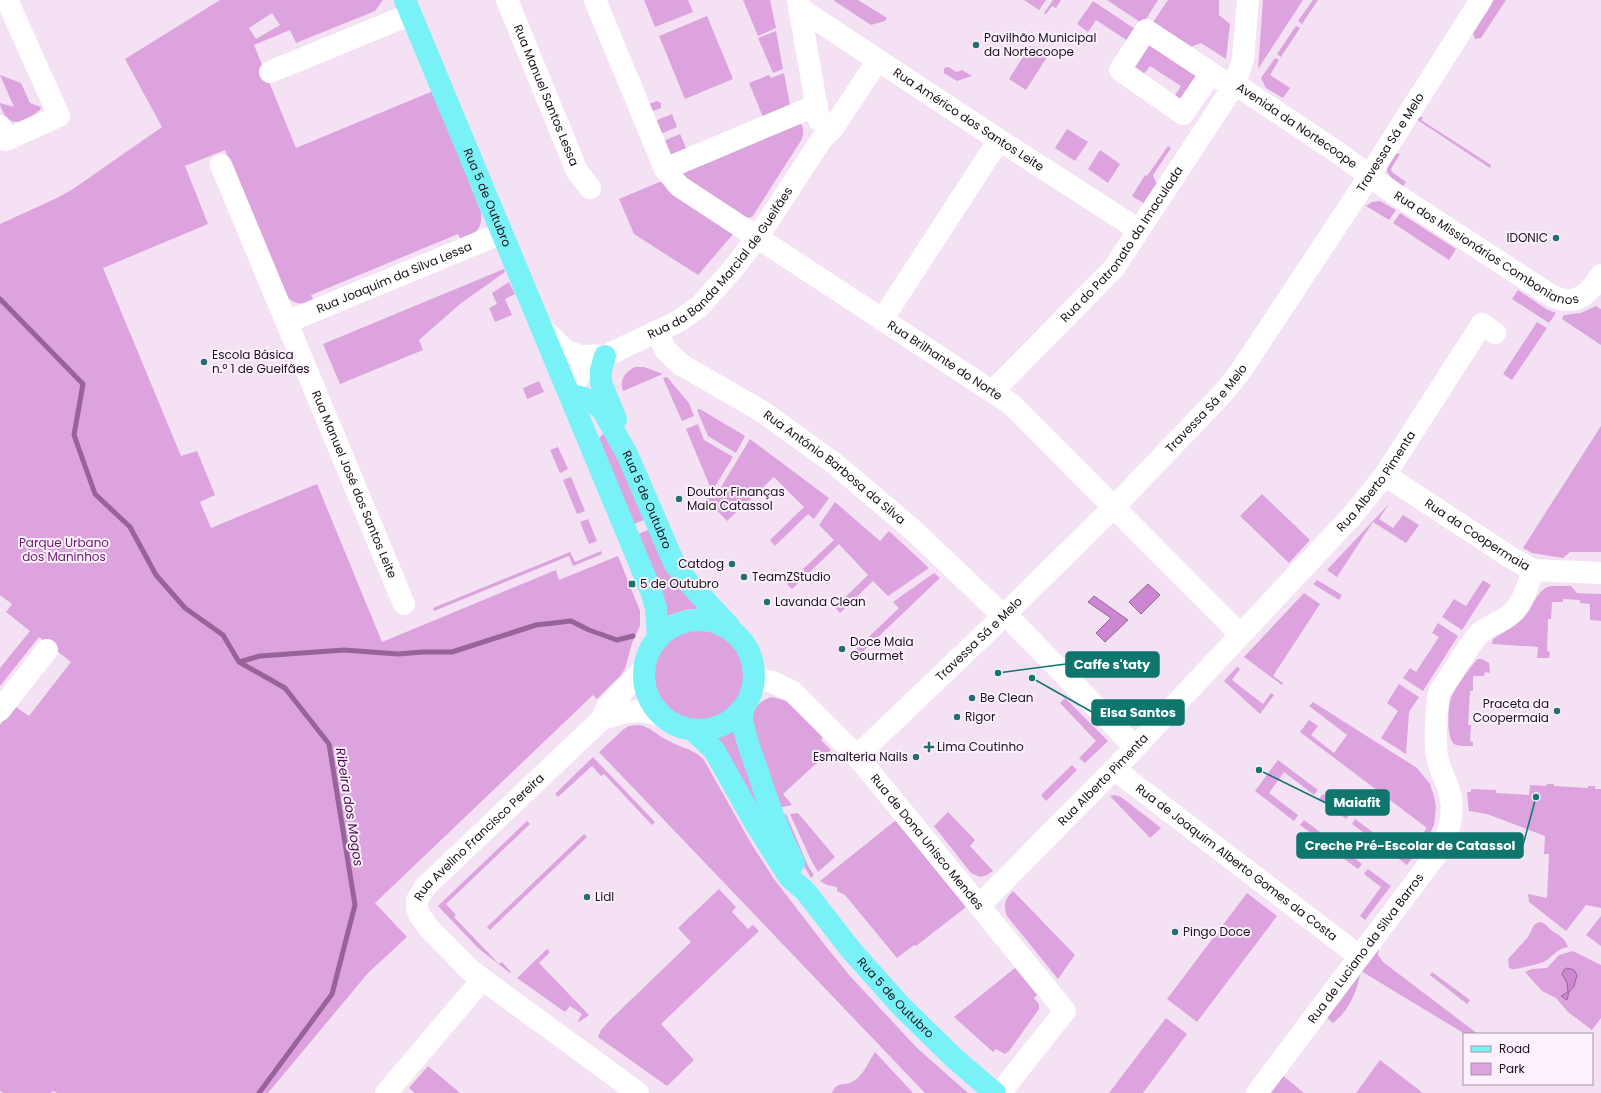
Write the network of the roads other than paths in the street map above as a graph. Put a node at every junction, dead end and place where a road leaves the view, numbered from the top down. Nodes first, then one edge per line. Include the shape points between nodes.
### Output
1 (7, 0) edge
2 (507, 0) edge
3 (595, 0) edge
4 (1248, 0) edge
5 (1481, 0) edge
6 (798, 4) edge
7 (408, 7) edge
8 (878, 60) junction
9 (270, 72) dead end
10 (1211, 73) junction
11 (1235, 84) junction
12 (817, 105) junction
13 (0, 126) edge
14 (822, 139) junction
15 (999, 140) junction
16 (221, 165) dead end
17 (665, 169) junction
18 (1369, 175) junction
19 (590, 188) dead end
20 (1139, 230) junction
21 (502, 233) junction
22 (757, 238) junction
23 (1601, 275) edge
24 (882, 320) junction
25 (287, 322) junction
26 (542, 328) junction
27 (658, 332) junction
28 (1495, 333) dead end
29 (600, 356) junction
30 (993, 392) junction
31 (570, 395) junction
32 (628, 456) junction
33 (1385, 475) junction
34 (1114, 507) junction
35 (1533, 570) junction
36 (1601, 573) edge
37 (404, 604) dead end
38 (1004, 615) junction
39 (735, 633) junction
40 (1240, 634) junction
41 (658, 638) junction
42 (47, 650) dead end
43 (643, 670) junction
44 (754, 678) junction
45 (0, 710) edge
46 (741, 710) junction
47 (660, 714) junction
48 (602, 719) junction
49 (693, 730) junction
50 (1135, 747) junction
51 (856, 756) junction
52 (1114, 769) junction
53 (806, 892) junction
54 (979, 906) junction
55 (1359, 956) junction
56 (482, 980) junction
57 (386, 1093) edge
58 (638, 1093) edge
59 (995, 1093) edge
60 (1000, 1093) edge
61 (1257, 1093) edge

1 - 13 street via 59,116 6,140
2 - 19 street, Rua Manuel Santos Lessa via 578,171
3 - 17 street, Rua Brilhante do Norte
4 - 11 street, Avenida da Nortecoope via 1243,59
5 - 18 street, Travessa Sá e Melo
6 - 8 street, Rua Américo dos Santos Leite
6 - 12 street
7 - 9 street
7 - 21 main road, Rua 5 de Outubro
8 - 14 street, Rua da Banda Marcial de Gueifães via 833,128
8 - 15 street, Rua Américo dos Santos Leite
10 - 10 street via 1146,30 1120,70 1184,114
10 - 11 street
11 - 18 street, Avenida da Nortecoope
11 - 20 street, Rua do Patronato da Imaculada
12 - 14 street
12 - 17 street
14 - 22 street, Rua da Banda Marcial de Gueifães
15 - 20 street, Rua Américo dos Santos Leite
15 - 24 street
16 - 25 street, Rua Manuel José dos Santos Leite
17 - 22 street, Rua Brilhante do Norte via 682,189
18 - 23 street, Rua dos Missionários Combonianos via 1555,297 1570,300 1580,298 1590,291
18 - 34 street, Travessa Sá e Melo via 1240,372
20 - 30 street, Rua do Patronato da Imaculada via 1114,268
21 - 25 street, Rua Joaquim da Silva Lessa
21 - 26 main road, Rua 5 de Outubro
22 - 24 street, Rua Brilhante do Norte
22 - 27 street, Rua da Banda Marcial de Gueifães via 706,300 692,313
24 - 30 street, Rua Brilhante do Norte
25 - 37 street, Rua Manuel José dos Santos Leite
26 - 29 street, Rua da Banda Marcial de Gueifães via 566,351 581,356
26 - 31 main road, Rua 5 de Outubro
27 - 29 street, Rua da Banda Marcial de Gueifães
27 - 38 street, Rua António Barbosa da Silva via 666,349 680,364 763,412 835,464 907,525
28 - 33 street, Rua Alberto Pimenta via 1482,324
29 - 31 street, Rua da Banda Marcial de Gueifães via 583,367
29 - 32 main road via 601,383
30 - 34 street, Rua Brilhante do Norte via 1021,413
31 - 32 main road, Rua 5 de Outubro via 581,396 594,402 603,411
31 - 41 main road, Rua 5 de Outubro via 651,591 656,608
32 - 39 main road, Rua 5 de Outubro via 674,563
33 - 35 street, Rua da Coopermaia
33 - 40 street, Rua Alberto Pimenta via 1351,517
34 - 38 street, Travessa Sá e Melo
34 - 40 street
35 - 36 street, Rua da Coopermaia
35 - 55 street, Rua de Luciano da Silva Barros via 1518,606 1508,617 1479,634 1440,691 1437,756 1452,807 1446,840
38 - 50 street, Rua António Barbosa da Silva
38 - 51 street, Travessa Sá e Melo
39 - 41 main road, Rua 5 de Outubro via 720,623 695,619 675,625
39 - 44 main road, Rua 5 de Outubro via 743,641 752,658 755,666
40 - 50 street, Rua Alberto Pimenta
41 - 43 main road, Rua 5 de Outubro via 648,652
42 - 45 street
43 - 47 main road, Rua 5 de Outubro via 647,694
43 - 48 street, Rua Avelino Francisco Pereira via 607,707
44 - 46 main road, Rua 5 de Outubro via 750,695
44 - 51 street, Rua de Dona Unisco Mendes via 793,692
46 - 49 main road, Rua 5 de Outubro via 720,726
46 - 53 main road, Rua 5 de Outubro via 744,730 772,814
47 - 48 street, Rua Avelino Francisco Pereira via 637,711
47 - 49 main road, Rua 5 de Outubro via 676,725
48 - 56 street, Rua Avelino Francisco Pereira via 426,886 417,900 419,914 428,927
49 - 53 main road, Rua 5 de Outubro via 714,750 782,865
50 - 52 street, Rua Alberto Pimenta
51 - 54 street, Rua de Dona Unisco Mendes
52 - 54 street, Rua Alberto Pimenta
52 - 55 street, Rua de Joaquim Alberto Gomes da Costa
53 - 59 main road, Rua 5 de Outubro via 851,950 900,1005 954,1058
54 - 60 street, Rua de Dona Unisco Mendes via 1065,1010
55 - 61 street, Rua de Luciano da Silva Barros
56 - 57 street
56 - 58 street, Rua Avelino Francisco Pereira

